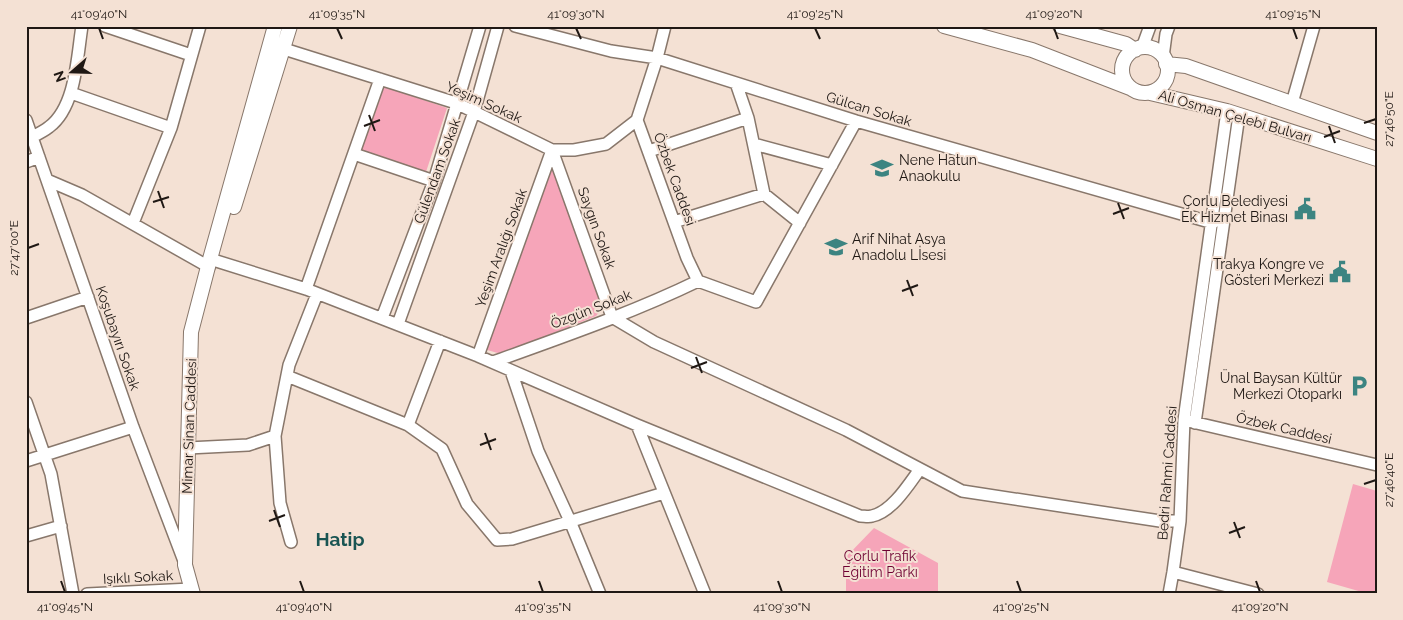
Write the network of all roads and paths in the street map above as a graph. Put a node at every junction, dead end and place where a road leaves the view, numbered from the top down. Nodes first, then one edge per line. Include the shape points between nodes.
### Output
1 (82, 26) edge
2 (104, 26) edge
3 (200, 26) edge
4 (275, 26) edge
5 (290, 26) edge
6 (480, 26) edge
7 (498, 26) edge
8 (515, 26) edge
9 (665, 26) edge
10 (944, 26) edge
11 (1060, 26) edge
12 (1150, 26) edge
13 (1169, 26) edge
14 (1314, 26) edge
15 (284, 49) junction
16 (1139, 49) junction
17 (191, 55) junction
18 (657, 58) junction
19 (1164, 60) junction
20 (380, 79) junction
21 (736, 83) junction
22 (1130, 88) junction
23 (71, 93) junction
24 (1150, 93) junction
25 (456, 103) junction
26 (1292, 103) junction
27 (474, 112) junction
28 (1233, 113) junction
29 (748, 118) junction
30 (26, 120) edge
31 (637, 120) junction
32 (856, 121) junction
33 (171, 128) junction
34 (1377, 133) edge
35 (32, 137) junction
36 (754, 144) junction
37 (552, 150) junction
38 (649, 151) junction
39 (354, 154) junction
40 (39, 157) junction
41 (1377, 159) edge
42 (26, 162) edge
43 (832, 165) junction
44 (47, 180) junction
45 (434, 182) junction
46 (764, 194) junction
47 (674, 222) junction
48 (1213, 222) junction
49 (133, 223) junction
50 (800, 223) junction
51 (209, 263) junction
52 (698, 280) junction
53 (306, 289) junction
54 (317, 294) junction
55 (88, 297) junction
56 (612, 317) junction
57 (26, 318) edge
58 (382, 318) junction
59 (398, 324) junction
60 (440, 341) junction
61 (1199, 355) junction
62 (478, 356) junction
63 (493, 362) junction
64 (511, 371) junction
65 (287, 376) junction
66 (26, 402) edge
67 (1190, 421) junction
68 (408, 425) junction
69 (637, 426) junction
70 (133, 427) junction
71 (275, 436) junction
72 (188, 448) junction
73 (44, 454) junction
74 (26, 461) edge
75 (1377, 465) edge
76 (920, 469) junction
77 (664, 493) junction
78 (570, 521) junction
79 (1180, 521) junction
80 (61, 526) junction
81 (26, 536) edge
82 (291, 542) dead end
83 (185, 565) junction
84 (1173, 572) junction
85 (192, 591) edge
86 (162, 592) edge
87 (73, 594) edge
88 (87, 594) edge
89 (600, 594) edge
90 (705, 594) edge
91 (1169, 594) edge
92 (1258, 594) edge

1 - 23 street
2 - 17 street
3 - 17 street
4 - 51 main road, Mimar Sinan Caddesi
5 - 15 main road, Mimar Sinan Caddesi
6 - 25 street, Gülendam Sokak
7 - 27 street, Gülendam Sokak
8 - 18 street, Gülcan Sokak via 611,51
9 - 18 street, Özbek Caddesi
10 - 22 main road via 1032,50
11 - 16 main road
12 - 16 street
13 - 19 street
14 - 26 street
15 - 20 street, Yeşim Sokak
15 - 51 main road, Mimar Sinan Caddesi via 226,234
16 - 19 main road via 1150,48
16 - 22 main road via 1129,54 1122,68
17 - 33 street
18 - 21 street, Gülcan Sokak
18 - 31 street, Özbek Caddesi
19 - 24 main road via 1168,71 1166,78
19 - 26 main road, Ali Osman Çelebi Bulvarı
20 - 25 street, Yeşim Sokak
20 - 39 street
21 - 29 street
21 - 32 street, Gülcan Sokak
22 - 24 main road
23 - 33 street
23 - 35 street via 61,114 50,126
24 - 28 main road, Ali Osman Çelebi Bulvarı
25 - 27 street, Yeşim Sokak
25 - 45 street, Gülendam Sokak
26 - 34 main road, Ali Osman Çelebi Bulvarı
27 - 37 street, Yeşim Sokak
27 - 59 street, Gülendam Sokak
28 - 41 main road, Ali Osman Çelebi Bulvarı
28 - 48 street, Bedri Rahmi Caddesi
28 - 61 street, Bedri Rahmi Caddesi
29 - 36 street
29 - 38 street
30 - 35 street, Koşubayırı Sokak
31 - 37 street, Yeşim Sokak via 606,144
31 - 38 street, Özbek Caddesi
32 - 43 street
32 - 48 street, Gülcan Sokak
33 - 49 street
35 - 40 street, Koşubayırı Sokak
36 - 43 street
36 - 46 street
37 - 56 street, Saygın Sokak
37 - 62 street, Yeşim Aralığı Sokak
38 - 47 street, Özbek Caddesi
39 - 45 street
39 - 53 street
40 - 42 street
40 - 44 street, Koşubayırı Sokak
43 - 50 street
44 - 49 street
44 - 55 street, Koşubayırı Sokak
45 - 58 street, Gülendam Sokak
46 - 47 street
46 - 50 street
47 - 52 street, Özbek Caddesi
48 - 61 street, Bedri Rahmi Caddesi
49 - 51 street
50 - 52 street via 756,302
51 - 53 street
51 - 72 main road, Mimar Sinan Caddesi via 191,332
52 - 56 street, Özgün Sokak
53 - 54 street
54 - 58 street
54 - 65 street
55 - 57 street
55 - 70 street, Koşubayırı Sokak
56 - 63 street, Özgün Sokak
56 - 76 street via 654,342 846,430
58 - 59 street
59 - 60 street
60 - 62 street
60 - 68 street
61 - 67 street, Bedri Rahmi Caddesi
62 - 63 street
63 - 64 street
64 - 69 street
64 - 78 street via 538,452
65 - 68 street
65 - 71 street
66 - 73 street
67 - 75 street, Özbek Caddesi
67 - 79 street, Bedri Rahmi Caddesi
68 - 78 street via 442,449 467,504 497,540 512,539
69 - 76 street via 860,516 873,516 885,510
69 - 77 street
70 - 73 street
70 - 83 street, Koşubayırı Sokak
71 - 72 street via 248,444
71 - 82 street via 280,503
72 - 83 main road, Mimar Sinan Caddesi
73 - 74 street
73 - 80 street via 52,474
76 - 79 street via 962,491 1160,521
77 - 78 street
77 - 90 street
78 - 89 street
79 - 84 street, Bedri Rahmi Caddesi
80 - 81 street
80 - 87 street
83 - 85 main road, Mimar Sinan Caddesi
84 - 91 street, Bedri Rahmi Caddesi
84 - 92 street
85 - 86 street, Işıklı Sokak
86 - 88 street, Işıklı Sokak

